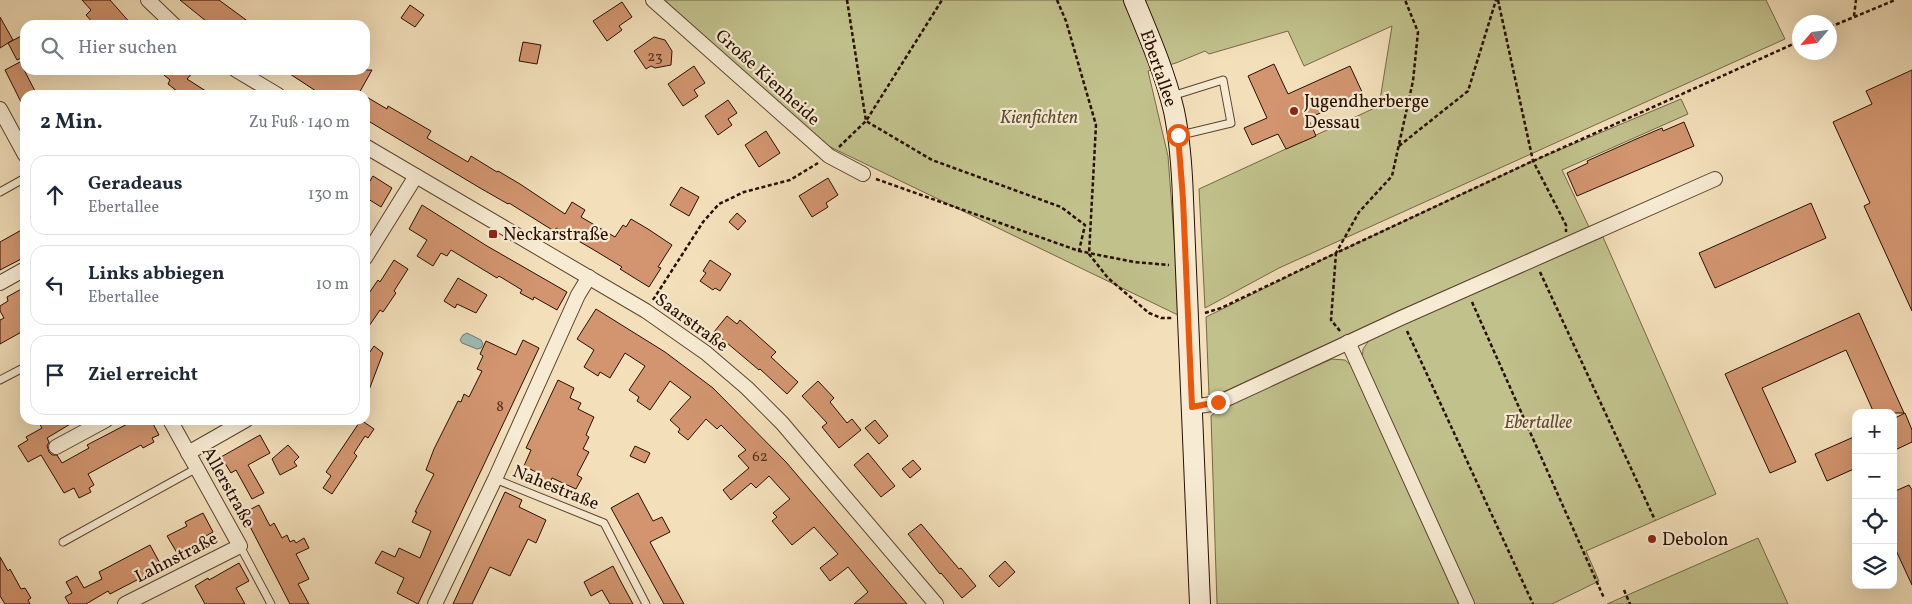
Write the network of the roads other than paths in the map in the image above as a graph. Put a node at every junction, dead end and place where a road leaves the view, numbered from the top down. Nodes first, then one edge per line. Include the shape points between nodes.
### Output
1 (148, 0) edge
2 (653, 0) edge
3 (1134, 0) edge
4 (169, 20) edge
5 (244, 75) edge
6 (270, 90) edge
7 (1170, 96) junction
8 (0, 109) edge
9 (1178, 135) junction
10 (20, 146) edge
11 (370, 149) edge
12 (863, 174) road end
13 (416, 176) junction
14 (1715, 179) dead end
15 (20, 181) edge
16 (0, 192) edge
17 (370, 250) edge
18 (20, 272) edge
19 (589, 277) junction
20 (0, 283) edge
21 (1348, 342) junction
22 (20, 370) edge
23 (0, 380) edge
24 (1192, 407) junction
25 (97, 425) edge
26 (173, 425) edge
27 (237, 425) edge
28 (56, 447) dead end
29 (188, 453) junction
30 (197, 468) junction
31 (495, 479) junction
32 (63, 542) dead end
33 (240, 546) junction
34 (125, 604) edge
35 (271, 604) edge
36 (435, 604) edge
37 (646, 604) edge
38 (936, 604) edge
39 (1200, 604) edge
40 (1467, 604) edge

1 - 4 street
2 - 12 street, Große Kienheide via 829,156
3 - 7 street, Ebertallee
5 - 6 street
7 - 9 street, Ebertallee
7 - 9 lane via 1223,80 1231,123
8 - 10 street
9 - 24 street, Ebertallee
11 - 13 street, Saarstraße
13 - 17 street
13 - 19 street, Saarstraße
14 - 21 street
15 - 16 lane
18 - 20 street
19 - 31 street
19 - 38 street, Saarstraße via 706,353 768,409 807,450
21 - 24 street via 1218,402
21 - 40 street
22 - 23 lane
24 - 39 street, Ebertallee
25 - 28 street
26 - 29 street, Allerstraße
27 - 29 street
29 - 30 street, Allerstraße
30 - 32 lane
30 - 33 street, Allerstraße
31 - 36 street
31 - 37 lane, Nahestraße via 604,523
33 - 34 street, Lahnstraße
33 - 35 lane, Lahnstraße

